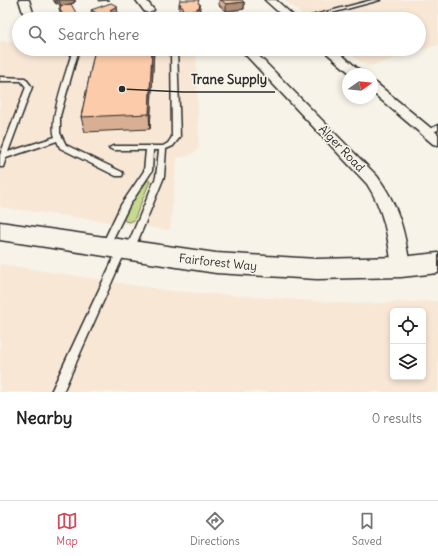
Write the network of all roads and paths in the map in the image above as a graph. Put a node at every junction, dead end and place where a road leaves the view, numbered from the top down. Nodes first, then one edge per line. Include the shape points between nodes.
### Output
1 (24, 0) edge
2 (142, 0) edge
3 (270, 0) edge
4 (378, 0) edge
5 (149, 10) dead end
6 (28, 12) edge
7 (284, 12) edge
8 (331, 12) edge
9 (74, 56) edge
10 (174, 56) edge
11 (253, 56) edge
12 (336, 56) edge
13 (351, 68) edge
14 (0, 79) edge
15 (378, 90) edge
16 (432, 130) edge
17 (59, 138) junction
18 (438, 141) edge
19 (113, 148) dead end
20 (150, 148) junction
21 (163, 148) junction
22 (4, 156) junction
23 (0, 165) edge
24 (118, 174) dead end
25 (0, 232) edge
26 (119, 249) junction
27 (438, 263) edge
28 (401, 267) junction
29 (57, 392) edge

1 - 6 street
2 - 5 street
3 - 7 street
4 - 8 lane
9 - 17 lane via 58,116
10 - 21 lane via 176,137 169,146
11 - 28 street, Alger Road via 383,194 395,226
12 - 13 street
14 - 22 lane via 23,79 29,87
15 - 16 street
16 - 18 street
17 - 22 lane
17 - 24 lane via 63,146
19 - 20 lane
20 - 21 lane
20 - 26 lane via 148,170 125,205
21 - 26 lane via 160,176
22 - 23 lane
25 - 26 main road, Fairforest Way
26 - 28 main road, Fairforest Way via 216,263 279,268
26 - 29 lane
27 - 28 main road, Fairforest Way

